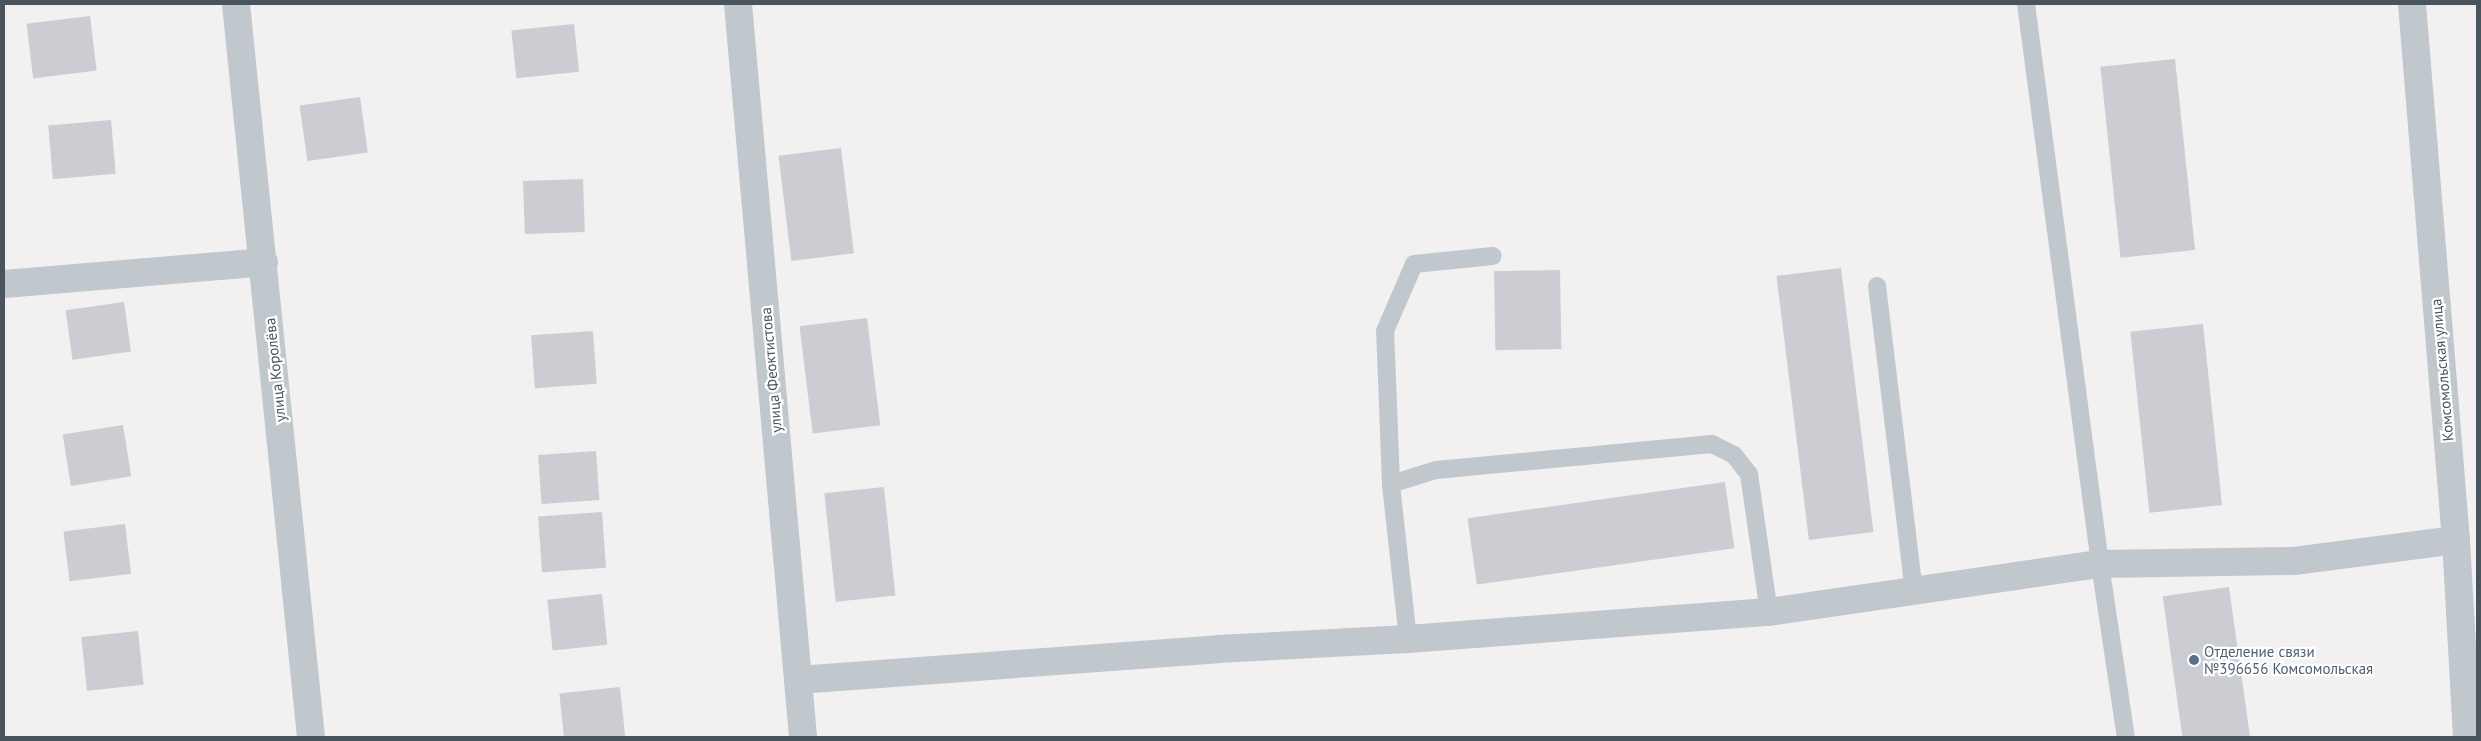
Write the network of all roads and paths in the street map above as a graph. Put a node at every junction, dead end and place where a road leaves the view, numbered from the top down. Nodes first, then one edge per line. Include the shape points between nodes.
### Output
1 (236, 4) edge
2 (738, 4) edge
3 (2026, 4) edge
4 (2412, 4) edge
5 (1493, 256) dead end
6 (264, 262) junction
7 (4, 284) edge
8 (1877, 286) dead end
9 (1391, 484) junction
10 (2456, 540) junction
11 (2100, 564) junction
12 (1914, 590) junction
13 (1769, 612) junction
14 (1408, 639) junction
15 (798, 680) junction
16 (311, 737) edge
17 (802, 737) edge
18 (2126, 737) edge
19 (2467, 737) edge

1 - 6 street, улица Королёва
2 - 15 street, улица Феоктистова
3 - 11 lane
4 - 10 street, Комсомольская улица
5 - 9 lane via 1414,264 1384,331
6 - 7 street
6 - 16 street, улица Королёва
8 - 12 lane
9 - 13 lane via 1436,470 1712,444 1734,454 1748,474
9 - 14 lane
10 - 11 street via 2294,561
10 - 19 street, Комсомольская улица
11 - 12 street
11 - 18 lane
12 - 13 street
13 - 14 street
14 - 15 street
15 - 17 street, улица Феоктистова

